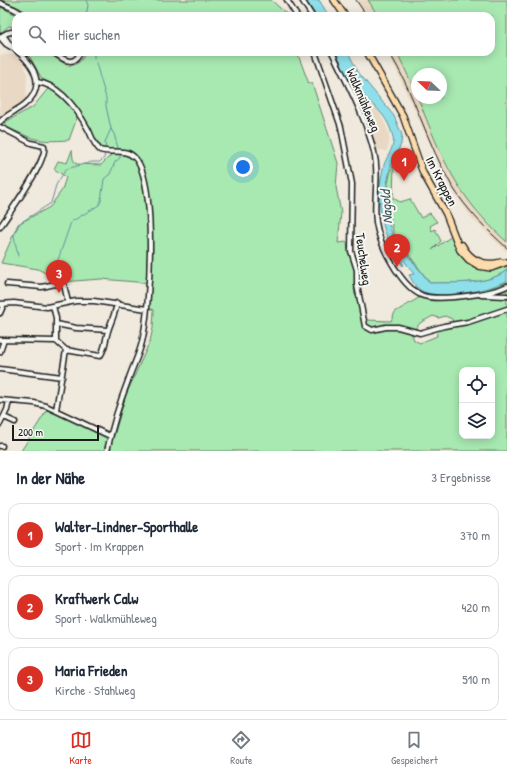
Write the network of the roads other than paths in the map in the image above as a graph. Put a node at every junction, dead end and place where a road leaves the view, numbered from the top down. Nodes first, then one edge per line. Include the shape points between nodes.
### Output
1 (287, 0) edge
2 (302, 0) edge
3 (334, 0) edge
4 (0, 4) edge
5 (19, 12) edge
6 (294, 12) edge
7 (310, 12) edge
8 (342, 12) edge
9 (12, 33) edge
10 (1, 37) edge
11 (0, 44) edge
12 (6, 44) junction
13 (12, 47) edge
14 (12, 48) edge
15 (22, 56) edge
16 (58, 56) edge
17 (78, 56) edge
18 (316, 56) edge
19 (334, 56) edge
20 (369, 56) edge
21 (37, 82) junction
22 (0, 122) edge
23 (0, 127) edge
24 (0, 227) edge
25 (454, 234) junction
26 (507, 259) edge
27 (507, 262) edge
28 (7, 284) dead end
29 (507, 286) edge
30 (479, 294) junction
31 (507, 296) edge
32 (68, 302) junction
33 (117, 303) junction
34 (2, 304) edge
35 (53, 306) junction
36 (147, 309) junction
37 (507, 309) edge
38 (0, 313) edge
39 (56, 324) junction
40 (108, 330) junction
41 (2, 340) edge
42 (56, 341) junction
43 (66, 350) junction
44 (0, 352) edge
45 (0, 370) edge
46 (62, 377) junction
47 (0, 400) edge
48 (9, 400) junction
49 (56, 410) junction
50 (4, 417) junction
51 (15, 422) dead end
52 (0, 424) edge
53 (110, 436) junction
54 (107, 451) edge

1 - 6 street
2 - 7 street
3 - 8 main road
4 - 5 street
9 - 10 street
10 - 12 street
10 - 13 street
11 - 12 street
12 - 14 street
15 - 21 street via 34,68
16 - 17 street via 70,62
18 - 37 street, Teuchelweg via 341,127 352,184 351,251 357,270 365,326 372,330 386,326 398,327 416,333 468,322
19 - 30 street, Walkmühleweg via 361,110 374,152 377,172 376,223 387,254 410,287 422,295
20 - 25 main road, Im Krappen via 402,116 423,173
21 - 22 street via 34,94 27,103
21 - 36 street via 56,90 71,104 96,147 100,150 125,152 134,157 140,166 147,195 150,248
23 - 24 street via 31,143 44,146 45,149 24,192
25 - 26 main road, Im Krappen via 468,254 479,262 496,263
25 - 27 main road, Im Krappen via 460,250 473,263 491,268
28 - 32 street via 42,287 64,285
29 - 30 street, Walkmühleweg
30 - 31 street
32 - 33 street
32 - 35 street
33 - 36 street
33 - 40 street via 112,325
34 - 35 street
34 - 38 street
35 - 39 street
36 - 53 street via 140,348
39 - 40 street
39 - 42 street
40 - 43 street via 100,356
41 - 42 street
41 - 44 street
42 - 43 street
43 - 46 street
45 - 46 street
46 - 49 street
47 - 48 street
48 - 49 street via 34,403
48 - 50 street
49 - 53 street
50 - 51 street
50 - 52 street
53 - 54 street

